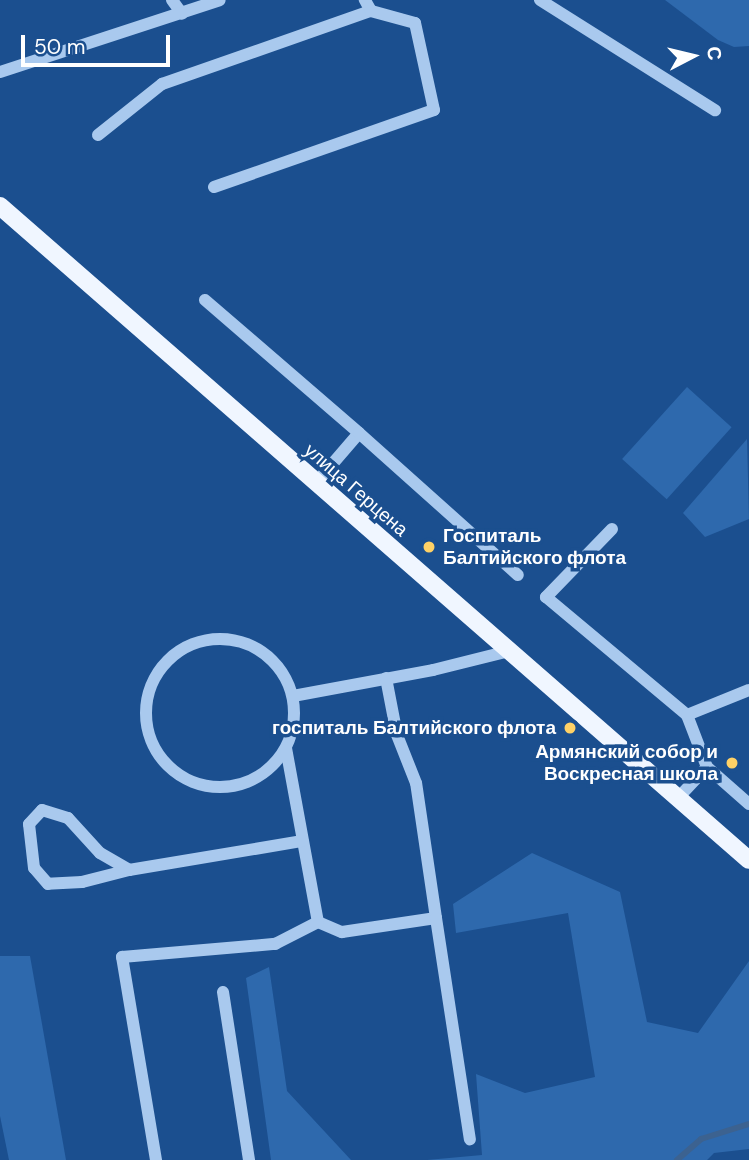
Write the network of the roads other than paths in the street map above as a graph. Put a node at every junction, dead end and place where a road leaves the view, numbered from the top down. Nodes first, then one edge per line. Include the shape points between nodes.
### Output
1 (172, 0) edge
2 (220, 0) edge
3 (540, 0) edge
4 (368, 6) edge
5 (182, 14) junction
6 (0, 72) edge
7 (715, 110) dead end
8 (98, 135) dead end
9 (214, 187) dead end
10 (0, 206) edge
11 (205, 300) dead end
12 (359, 433) junction
13 (316, 483) junction
14 (612, 529) dead end
15 (518, 575) dead end
16 (509, 652) junction
17 (386, 678) junction
18 (749, 690) edge
19 (293, 696) junction
20 (687, 715) junction
21 (286, 748) junction
22 (707, 767) junction
23 (678, 798) junction
24 (749, 804) edge
25 (303, 841) junction
26 (749, 860) edge
27 (129, 870) junction
28 (436, 918) junction
29 (318, 922) junction
30 (223, 992) dead end
31 (470, 1139) dead end
32 (156, 1160) edge
33 (249, 1160) edge

1 - 5 street
2 - 5 street
3 - 7 street
4 - 8 street via 162,83
4 - 9 street via 415,23 434,110
5 - 6 street
10 - 13 main road, улица Герцена
11 - 12 street
12 - 13 street
12 - 15 street
13 - 16 main road, улица Герцена
14 - 20 street via 546,597
16 - 17 street
16 - 23 main road, улица Герцена
17 - 19 street
17 - 28 street via 397,735 416,783
18 - 20 street
19 - 21 street via 292,732
19 - 21 street via 282,672 265,653 242,641 216,638 191,643 169,657 153,678 145,703 146,729 156,753 174,772 197,784 222,788 247,783 270,769
20 - 22 street
21 - 25 street
22 - 23 street
22 - 24 street
23 - 26 main road, улица Герцена
25 - 27 street
25 - 29 street
27 - 27 street via 100,853 68,818 42,810 29,824 34,868 48,884 82,882
28 - 29 street via 342,932
28 - 31 street
29 - 32 street via 275,944 122,957
30 - 33 street

